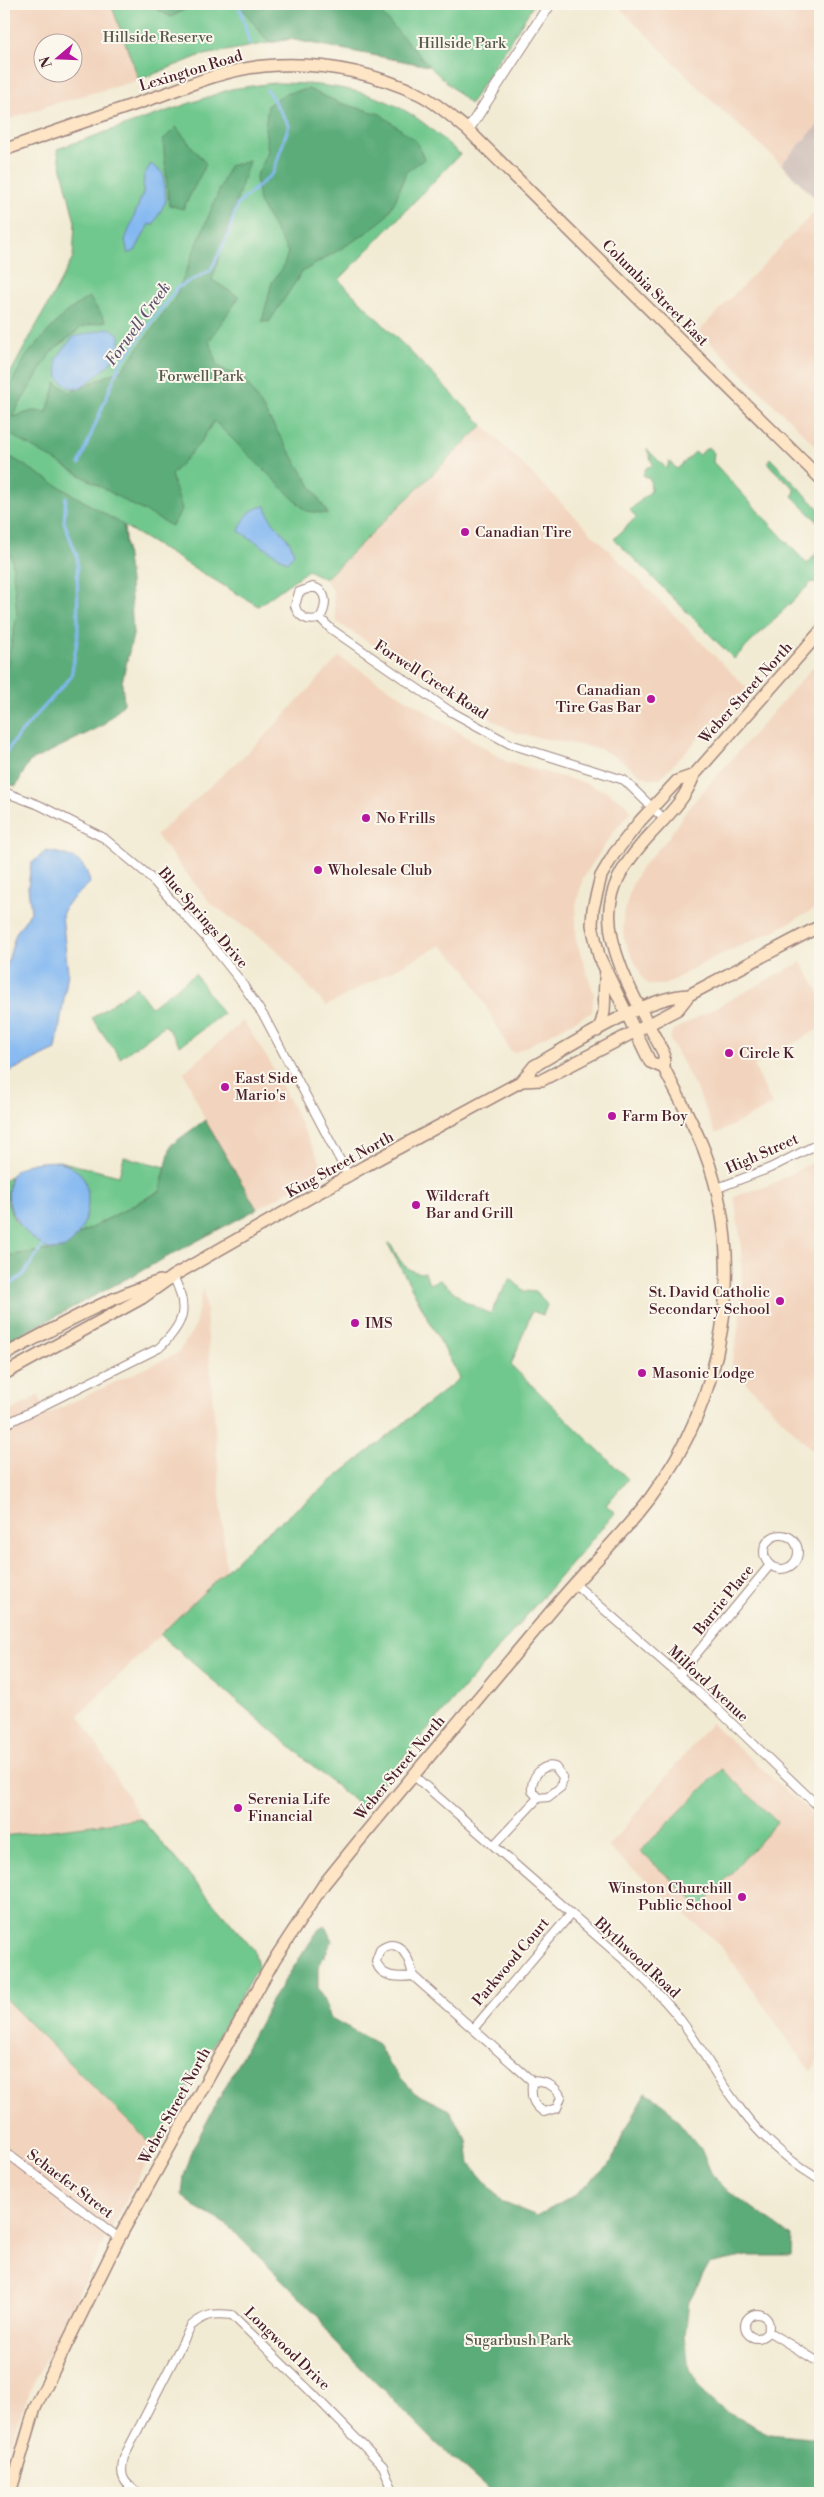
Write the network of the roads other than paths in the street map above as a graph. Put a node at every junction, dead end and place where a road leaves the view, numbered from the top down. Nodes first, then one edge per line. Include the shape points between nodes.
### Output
1 (550, 4) edge
2 (468, 130) junction
3 (4, 150) edge
4 (820, 478) edge
5 (320, 618) junction
6 (820, 632) edge
7 (694, 775) junction
8 (4, 792) edge
9 (653, 807) junction
10 (664, 819) junction
11 (820, 926) edge
12 (606, 972) junction
13 (689, 995) junction
14 (641, 1008) junction
15 (626, 1016) junction
16 (649, 1024) junction
17 (597, 1031) junction
18 (634, 1031) junction
19 (664, 1068) junction
20 (522, 1081) junction
21 (820, 1143) edge
22 (349, 1176) junction
23 (715, 1189) junction
24 (174, 1276) junction
25 (4, 1355) edge
26 (4, 1374) edge
27 (4, 1426) edge
28 (770, 1565) junction
29 (574, 1584) junction
30 (679, 1675) junction
31 (413, 1775) junction
32 (538, 1798) junction
33 (820, 1808) edge
34 (494, 1846) junction
35 (570, 1915) junction
36 (413, 1976) junction
37 (474, 2028) junction
38 (532, 2081) junction
39 (4, 2152) edge
40 (820, 2180) edge
41 (119, 2238) junction
42 (768, 2331) dead end
43 (820, 2363) edge
44 (9, 2486) edge
45 (139, 2493) edge
46 (394, 2493) edge

1 - 2 street
2 - 3 main road, Lexington Road via 421,95 383,80 337,68 263,66 196,83
2 - 4 main road, Columbia Street East
5 - 5 street, Forwell Creek Road via 309,620 296,612 296,598 300,592 313,587 321,591 326,600
5 - 9 street, Forwell Creek Road via 331,629 450,711 510,744 624,780
6 - 7 main road, Weber Street North
7 - 9 main road, Weber Street North via 677,781
7 - 10 main road, Weber Street North via 688,791
8 - 22 street, Blue Springs Drive via 39,805 104,838 147,874 221,954 265,1018
9 - 10 street, Forwell Creek Road
9 - 12 main road, Weber Street North via 608,863 596,893 592,926
10 - 14 main road, Weber Street North via 625,864 610,903 610,928 616,950
11 - 13 main road, King Street North
12 - 15 main road, Weber Street North
12 - 17 main road via 602,990 604,1016
13 - 14 main road, King Street North via 672,996
13 - 16 main road, King Street North via 678,1009
14 - 15 main road, King Street North
14 - 16 main road, Weber Street North
15 - 17 main road, King Street North
15 - 18 main road, Weber Street North
16 - 18 main road, King Street North
16 - 19 main road, Weber Street North via 664,1054
17 - 20 main road, King Street North via 534,1066
18 - 19 main road, Weber Street North via 650,1062
18 - 20 main road, King Street North via 542,1080
19 - 23 main road, Weber Street North via 704,1152
20 - 22 main road, King Street North
21 - 23 street, High Street via 770,1168
22 - 24 main road, King Street North
23 - 29 main road, Weber Street North via 726,1253 726,1292 709,1388 683,1446 650,1497
24 - 25 main road, King Street North via 93,1308
24 - 26 main road, King Street North via 142,1298
24 - 27 street via 183,1300 182,1317 175,1333 159,1348
28 - 28 street, Barrie Place via 786,1568 796,1562 798,1547 792,1537 778,1534 767,1541 765,1556
28 - 30 street, Barrie Place
29 - 30 street, Milford Avenue
29 - 31 main road, Weber Street North
30 - 33 street, Milford Avenue
31 - 34 street, Blythwood Road
31 - 41 main road, Weber Street North via 324,1884 283,1946
32 - 32 street via 548,1797 561,1787 563,1777 556,1767 540,1770 534,1777 532,1791
32 - 34 street
34 - 35 street, Blythwood Road
35 - 37 street, Parkwood Court
35 - 40 street, Blythwood Road via 656,1991 677,2015 735,2103 752,2123 772,2144
36 - 36 street via 404,1951 396,1946 380,1950 376,1961 381,1971 400,1978
36 - 37 street, Parkwood Court
37 - 38 street, Parkwood Court
38 - 38 street, Parkwood Court via 532,2103 544,2112 557,2108 561,2097 558,2091 546,2082
39 - 41 street, Schaefer Street
41 - 44 main road, Weber Street North via 35,2408
42 - 43 street
45 - 46 street, Longwood Drive via 127,2485 120,2470 124,2457 191,2326 210,2313 232,2314 383,2466

